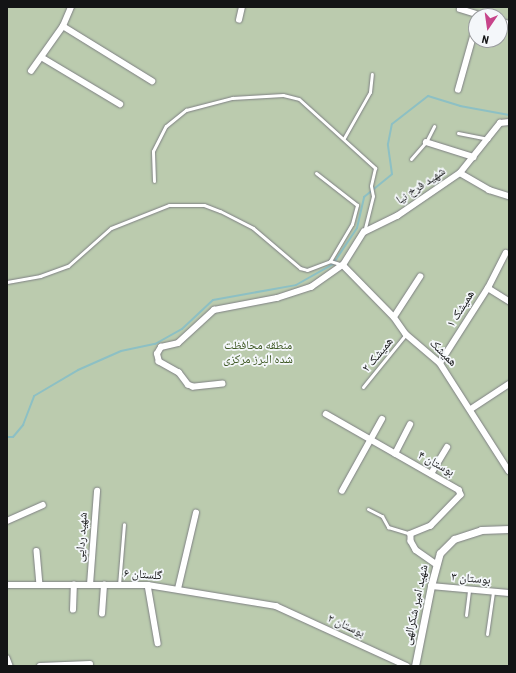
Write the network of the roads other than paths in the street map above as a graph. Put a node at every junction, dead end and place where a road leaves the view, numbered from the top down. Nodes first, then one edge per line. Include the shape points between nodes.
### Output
1 (71, 7) edge
2 (242, 7) edge
3 (460, 9) dead end
4 (468, 12) edge
5 (239, 20) dead end
6 (63, 26) junction
7 (470, 48) edge
8 (43, 58) junction
9 (31, 71) dead end
10 (372, 74) dead end
11 (152, 81) dead end
12 (458, 90) dead end
13 (120, 104) dead end
14 (509, 122) edge
15 (434, 126) dead end
16 (458, 133) dead end
17 (344, 138) junction
18 (488, 139) junction
19 (426, 142) junction
20 (474, 157) junction
21 (411, 159) dead end
22 (316, 173) dead end
23 (460, 174) junction
24 (154, 181) dead end
25 (509, 196) edge
26 (364, 232) junction
27 (506, 253) dead end
28 (330, 261) junction
29 (341, 264) junction
30 (420, 277) dead end
31 (7, 282) edge
32 (488, 288) junction
33 (509, 301) edge
34 (394, 317) junction
35 (406, 334) junction
36 (440, 363) junction
37 (223, 384) dead end
38 (509, 384) edge
39 (363, 387) dead end
40 (471, 409) junction
41 (326, 414) dead end
42 (382, 419) dead end
43 (410, 425) dead end
44 (371, 440) junction
45 (446, 447) dead end
46 (395, 454) junction
47 (509, 471) edge
48 (431, 474) junction
49 (97, 491) dead end
50 (342, 491) dead end
51 (43, 505) dead end
52 (368, 509) dead end
53 (196, 513) dead end
54 (7, 522) edge
55 (124, 524) dead end
56 (509, 529) edge
57 (411, 534) junction
58 (38, 550) dead end
59 (436, 564) junction
60 (7, 585) edge
61 (40, 585) junction
62 (74, 585) junction
63 (90, 585) junction
64 (104, 585) junction
65 (120, 585) junction
66 (148, 585) junction
67 (430, 586) junction
68 (178, 589) junction
69 (469, 589) junction
70 (493, 592) junction
71 (509, 593) edge
72 (276, 606) joint
73 (73, 610) dead end
74 (102, 614) dead end
75 (466, 615) dead end
76 (487, 634) dead end
77 (158, 643) dead end
78 (7, 658) edge
79 (90, 664) dead end
80 (10, 666) edge
81 (40, 666) edge
82 (407, 666) edge
83 (415, 666) edge

1 - 6 street
2 - 5 street
3 - 4 street
6 - 8 street
6 - 11 street
7 - 12 street
8 - 9 street
8 - 13 street
10 - 17 lane via 370,92
14 - 18 street, شهید فرخ نیا via 500,123
15 - 19 lane
16 - 18 lane
17 - 24 lane via 299,100 283,95 232,98 186,110 166,126 153,151
17 - 26 lane via 354,151 375,168 371,186 374,196
18 - 20 street, شهید فرخ نیا
19 - 20 street
19 - 21 lane
20 - 23 street, شهید فرخ نیا
22 - 28 lane via 357,205 352,224
23 - 25 street via 489,190
23 - 26 street, شهید فرخ نیا via 397,216
26 - 29 street
27 - 32 street
28 - 29 lane
28 - 31 lane via 307,270 300,268 253,228 220,211 204,205 170,205 111,228 68,266 40,276
29 - 34 street, همیشک
29 - 37 street via 310,287 277,298 214,310 178,343 161,348 157,354 159,362 180,373 188,385 193,387
30 - 34 street
32 - 33 street, همیشک ۱
32 - 36 street, همیشک ۱
34 - 35 street, همیشک
35 - 36 street, همیشک
35 - 39 lane, همیشک ۲
36 - 40 street, همیشک
38 - 40 street
40 - 47 street, همیشک
41 - 44 street, بوستان ۴
42 - 44 street
43 - 46 street
44 - 46 street, بوستان ۴
44 - 50 street
45 - 48 street
46 - 48 street, بوستان ۴
48 - 57 street, بوستان ۴ via 459,490 461,495 431,526
49 - 63 street, شهید ردایی
51 - 54 street
52 - 57 lane via 382,516 388,527
53 - 68 street
55 - 65 lane
56 - 59 street, شهید امیر شکرالهی via 481,530 454,539 440,553
57 - 59 street via 411,542 416,550
58 - 61 street
59 - 67 street, شهید امیر شکرالهی
60 - 61 street, گلستان ۶
61 - 62 street, گلستان ۶
62 - 63 street, گلستان ۶
62 - 73 street
63 - 64 street, گلستان ۶
64 - 65 street, گلستان ۶
64 - 74 street
65 - 66 street, گلستان ۶
66 - 68 street, گلستان ۶
66 - 77 street
67 - 69 street, بوستان ۳
67 - 83 street, شهید امیر شکرالهی
68 - 72 street, گلستان ۶
69 - 70 street, بوستان ۳
69 - 75 lane
70 - 71 street, بوستان ۳
70 - 76 lane
72 - 82 street, بوستان ۲
78 - 80 street
79 - 81 street

